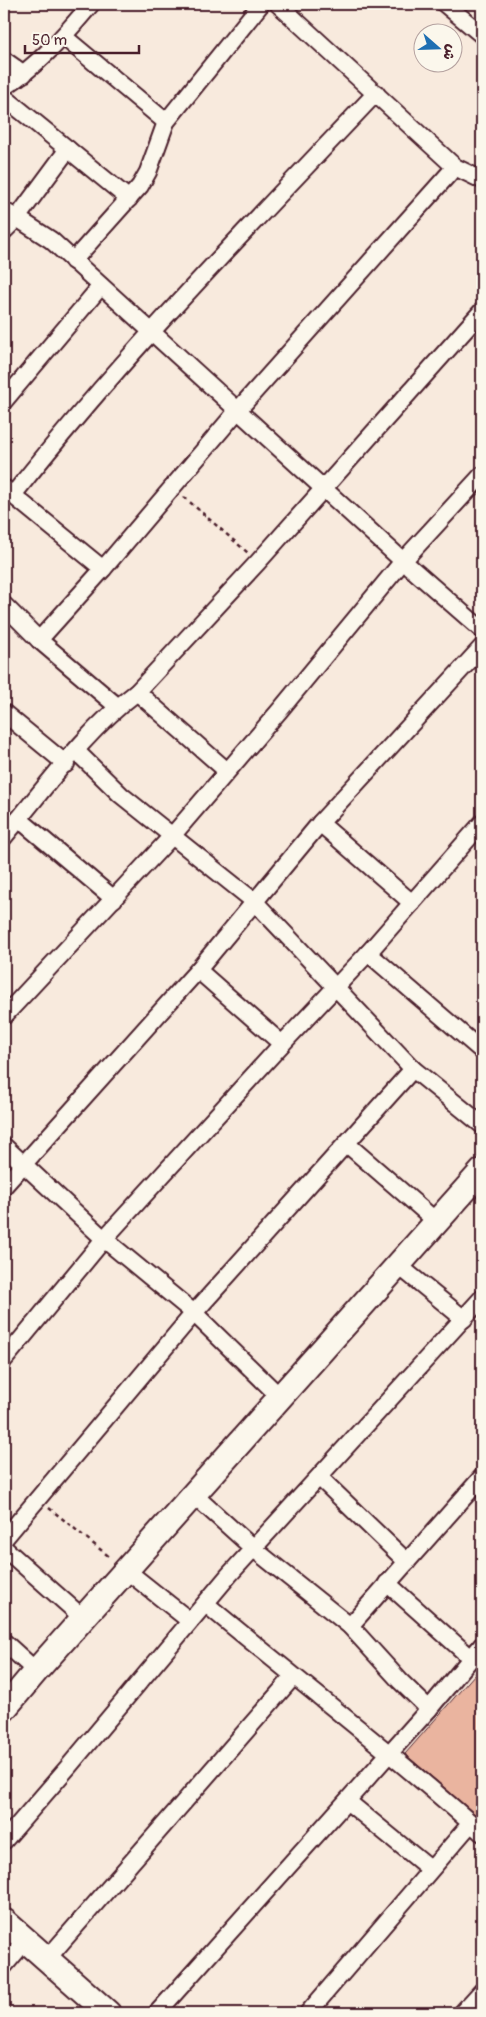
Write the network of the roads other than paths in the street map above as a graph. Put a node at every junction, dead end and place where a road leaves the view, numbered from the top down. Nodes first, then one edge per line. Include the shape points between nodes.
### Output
1 (91, 4) edge
2 (261, 4) edge
3 (278, 4) edge
4 (445, 4) edge
5 (482, 35) edge
6 (64, 37) junction
7 (4, 60) edge
8 (24, 74) junction
9 (4, 87) edge
10 (376, 93) junction
11 (4, 97) edge
12 (166, 122) junction
13 (68, 149) junction
14 (455, 167) junction
15 (482, 180) edge
16 (129, 199) junction
17 (10, 214) edge
18 (4, 231) edge
19 (73, 261) junction
20 (101, 286) junction
21 (482, 311) edge
22 (152, 332) junction
23 (4, 401) edge
24 (238, 410) junction
25 (482, 475) edge
26 (323, 488) junction
27 (8, 491) edge
28 (403, 561) junction
29 (103, 569) junction
30 (4, 606) edge
31 (482, 630) edge
32 (39, 640) junction
33 (482, 647) edge
34 (137, 692) junction
35 (118, 706) junction
36 (4, 713) edge
37 (76, 751) junction
38 (66, 764) junction
39 (227, 771) junction
40 (19, 819) junction
41 (482, 823) edge
42 (320, 824) junction
43 (172, 836) junction
44 (4, 837) edge
45 (114, 899) junction
46 (255, 902) junction
47 (412, 903) junction
48 (368, 953) junction
49 (198, 970) junction
50 (335, 988) junction
51 (4, 1016) edge
52 (282, 1044) junction
53 (482, 1051) edge
54 (413, 1069) junction
55 (482, 1125) edge
56 (347, 1144) junction
57 (4, 1146) edge
58 (24, 1164) junction
59 (482, 1172) edge
60 (4, 1186) edge
61 (437, 1222) junction
62 (104, 1239) junction
63 (398, 1265) junction
64 (482, 1298) edge
65 (194, 1313) junction
66 (464, 1319) junction
67 (4, 1360) edge
68 (281, 1398) junction
69 (319, 1476) junction
70 (482, 1477) edge
71 (194, 1494) junction
72 (4, 1539) edge
73 (4, 1548) edge
74 (254, 1549) junction
75 (407, 1562) junction
76 (126, 1570) junction
77 (388, 1583) junction
78 (206, 1604) junction
79 (84, 1618) junction
80 (190, 1621) junction
81 (350, 1626) junction
82 (4, 1642) edge
83 (482, 1645) edge
84 (470, 1658) junction
85 (36, 1670) junction
86 (293, 1677) junction
87 (4, 1709) edge
88 (429, 1709) junction
89 (390, 1752) junction
90 (347, 1801) junction
91 (477, 1828) edge
92 (4, 1841) edge
93 (430, 1869) junction
94 (4, 1921) edge
95 (26, 1940) junction
96 (47, 1959) junction
97 (4, 1966) edge
98 (482, 1991) edge
99 (107, 2013) edge
100 (157, 2013) edge
101 (308, 2013) edge
102 (462, 2013) edge

1 - 6 street
2 - 12 street
3 - 10 street
4 - 5 street
6 - 8 street
6 - 12 street
7 - 8 street
8 - 9 street
10 - 14 street
10 - 22 street
11 - 13 street
12 - 16 street via 148,172
13 - 16 street
13 - 17 street
14 - 15 street
14 - 24 street
16 - 19 street
17 - 18 street
17 - 19 street via 51,240
19 - 20 street
20 - 22 street
20 - 23 street
21 - 26 street
22 - 24 street
22 - 27 street
24 - 26 street
24 - 29 street
25 - 28 street
26 - 28 street
26 - 34 street
27 - 29 street
28 - 31 street
28 - 39 street
29 - 32 street
30 - 32 street
32 - 35 street
33 - 42 street
34 - 35 street
34 - 39 street
35 - 37 street
36 - 38 street
37 - 38 street
37 - 43 street
38 - 40 street
39 - 43 street
40 - 44 street
40 - 45 street
41 - 47 street
42 - 46 street
42 - 47 street
43 - 45 street
43 - 46 street
45 - 51 street
46 - 49 street
46 - 50 street
47 - 48 street
48 - 50 street
48 - 53 street
49 - 52 street
49 - 58 street
50 - 52 street
50 - 54 street
52 - 62 street
54 - 55 street
54 - 56 street
56 - 61 street
56 - 65 street
57 - 58 street
58 - 60 street
58 - 62 street
59 - 61 street
61 - 63 street
62 - 65 street
62 - 67 street
63 - 66 street
63 - 68 street
64 - 66 street
65 - 68 street
65 - 72 street
66 - 69 street
68 - 71 street
69 - 74 street
69 - 75 street
70 - 75 street
71 - 74 street
71 - 76 street
73 - 79 street
74 - 78 street
74 - 81 street
75 - 77 street
76 - 79 street
76 - 80 street
77 - 81 street
77 - 84 street
78 - 80 street
78 - 86 street
79 - 85 street
80 - 92 street
81 - 88 street
82 - 85 street
83 - 84 street
84 - 88 street
85 - 87 street
86 - 89 street
86 - 96 street
88 - 89 street
89 - 90 street
89 - 91 street
90 - 93 street
90 - 100 street
91 - 93 street
93 - 101 street
94 - 95 street
95 - 96 street
95 - 97 street
96 - 99 street
98 - 102 street

